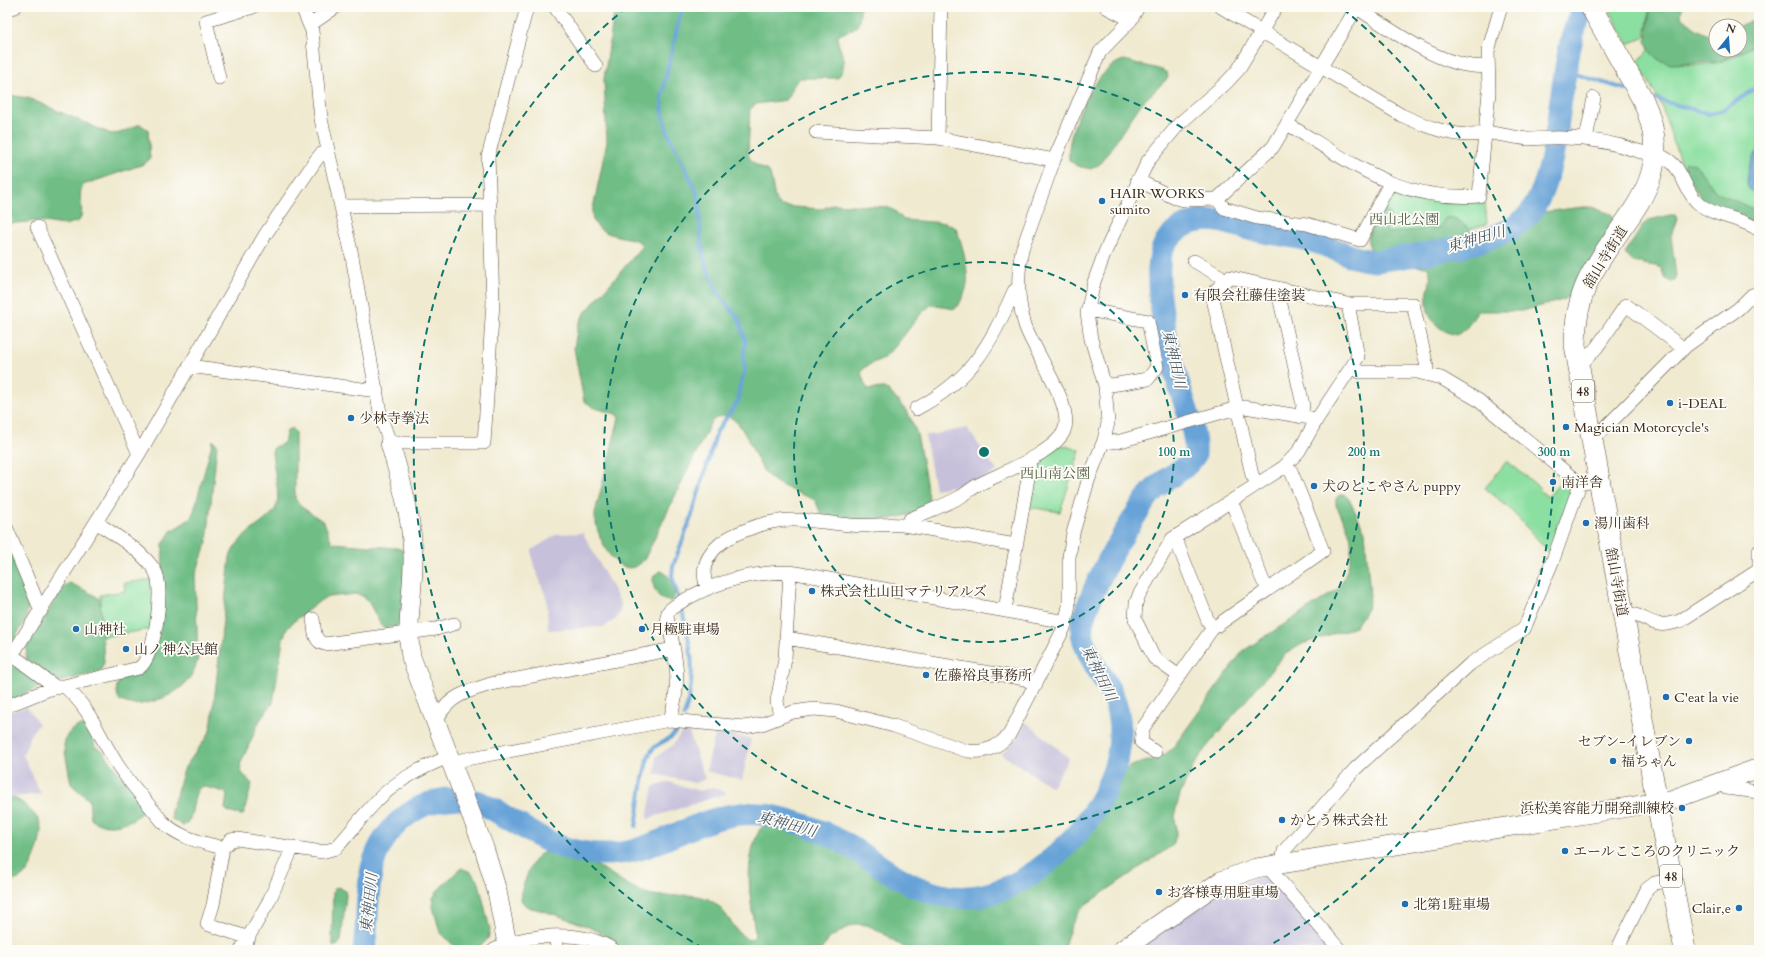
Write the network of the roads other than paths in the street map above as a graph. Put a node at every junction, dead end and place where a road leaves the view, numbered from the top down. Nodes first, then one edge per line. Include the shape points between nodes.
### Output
1 (15, 7) edge
2 (253, 7) edge
3 (302, 7) edge
4 (336, 7) edge
5 (527, 7) edge
6 (555, 7) edge
7 (941, 7) edge
8 (1106, 7) edge
9 (1138, 7) edge
10 (1221, 7) edge
11 (1276, 7) edge
12 (1501, 7) edge
13 (1357, 8) edge
14 (7, 9) edge
15 (1596, 10) edge
16 (1131, 20) junction
17 (310, 25) junction
18 (1262, 32) junction
19 (596, 66) dead end
20 (1487, 66) junction
21 (1321, 67) junction
22 (219, 78) dead end
23 (1594, 98) dead end
24 (1287, 124) junction
25 (816, 132) dead end
26 (1484, 134) junction
27 (938, 138) junction
28 (1586, 139) junction
29 (329, 153) junction
30 (1654, 154) junction
31 (1054, 160) junction
32 (1137, 180) junction
33 (1390, 183) junction
34 (1217, 199) junction
35 (490, 205) junction
36 (341, 206) junction
37 (37, 227) dead end
38 (1759, 230) edge
39 (1194, 261) dead end
40 (1225, 281) junction
41 (1281, 289) junction
42 (1018, 291) junction
43 (1759, 292) edge
44 (1348, 304) junction
45 (1088, 310) junction
46 (1683, 348) junction
47 (1577, 360) junction
48 (189, 366) junction
49 (1352, 366) junction
50 (1426, 373) junction
51 (1105, 386) junction
52 (377, 391) junction
53 (1237, 408) junction
54 (916, 409) dead end
55 (1301, 417) junction
56 (1317, 419) junction
57 (1590, 432) junction
58 (1104, 440) junction
59 (390, 443) junction
60 (139, 454) junction
61 (1027, 461) junction
62 (1286, 465) junction
63 (1590, 482) junction
64 (1258, 484) junction
65 (1230, 502) junction
66 (96, 522) junction
67 (908, 526) junction
68 (7, 529) edge
69 (1172, 539) junction
70 (1016, 545) junction
71 (1759, 551) edge
72 (1759, 565) edge
73 (1759, 570) edge
74 (790, 572) junction
75 (708, 588) junction
76 (1269, 589) junction
77 (1005, 610) junction
78 (41, 611) junction
79 (1623, 614) junction
80 (313, 620) dead end
81 (1066, 622) junction
82 (454, 624) dead end
83 (1213, 628) junction
84 (408, 633) junction
85 (786, 638) junction
86 (674, 649) junction
87 (10, 659) edge
88 (1179, 676) junction
89 (1036, 685) junction
90 (61, 687) junction
91 (7, 706) edge
92 (434, 717) junction
93 (780, 717) junction
94 (670, 720) junction
95 (1155, 752) dead end
96 (450, 759) junction
97 (1759, 768) edge
98 (1723, 781) junction
99 (1759, 792) edge
100 (1657, 802) junction
101 (222, 848) junction
102 (293, 848) junction
103 (1274, 864) junction
104 (1672, 880) junction
105 (556, 937) junction
106 (249, 938) junction
107 (501, 947) edge
108 (241, 950) edge
109 (556, 950) edge
110 (614, 950) edge
111 (1122, 950) edge
112 (1340, 950) edge
113 (1618, 950) edge
114 (1685, 950) edge

1 - 14 street
2 - 22 street via 206,21
3 - 17 street
4 - 17 street
5 - 35 street via 488,157
6 - 19 street
7 - 27 street
8 - 16 street
9 - 16 street
10 - 18 street
11 - 18 street
12 - 20 street via 1488,51
13 - 20 street via 1444,60
13 - 21 street
15 - 30 main road, 舘山寺街道 / 48 via 1647,110 1654,135
16 - 31 street via 1100,52
17 - 29 street via 314,42 319,104
18 - 21 street
18 - 32 street via 1238,70 1169,134
20 - 26 street via 1488,92
21 - 24 street
21 - 26 street via 1418,123 1453,133
23 - 28 street
24 - 33 street
24 - 34 street via 1267,154
25 - 27 street
26 - 28 street via 1524,138
26 - 33 street via 1479,196 1430,195
27 - 31 street
28 - 30 street via 1610,142
29 - 36 street
29 - 48 street via 321,154 278,213
30 - 38 street via 1665,157 1673,164 1689,194 1698,203
30 - 47 main road, 舘山寺街道 / 48 via 1652,173 1643,198 1601,259 1583,294 1575,332
31 - 42 street via 1022,250
32 - 34 street via 1175,198
32 - 45 street via 1105,252 1094,282
33 - 34 street via 1360,240 1307,224 1257,218 1224,208
35 - 36 street
35 - 59 street via 493,302 484,443
36 - 52 street
37 - 60 street
39 - 40 street
40 - 41 street via 1229,278
40 - 53 street via 1212,294
41 - 44 street
41 - 55 street via 1279,296 1303,405
42 - 54 street via 1014,291 993,336 979,358 951,388
42 - 61 street via 1025,326 1058,392 1066,420 1061,436
43 - 46 street
44 - 49 street via 1358,357
44 - 50 street via 1413,304 1427,367
45 - 51 street via 1088,326
45 - 51 street via 1148,321 1157,367 1148,379
46 - 47 street via 1626,305 1597,347 1586,358
46 - 57 street via 1602,431
47 - 57 main road, 舘山寺街道 / 48
48 - 52 street
48 - 60 street
49 - 50 street via 1360,372
49 - 56 street
50 - 63 street via 1441,378 1478,400
51 - 58 street via 1108,416
52 - 59 street via 381,418
53 - 55 street via 1245,407
53 - 58 street via 1117,442
53 - 64 street via 1252,475
55 - 56 street
56 - 62 street via 1299,452
57 - 63 main road, 舘山寺街道 / 48
58 - 81 street via 1088,482 1073,534 1069,556 1069,606
59 - 84 street via 407,502 412,532 413,575
60 - 66 street
61 - 67 street via 978,484 949,503 910,519
61 - 70 street via 1030,467
62 - 64 street
62 - 76 street via 1291,471 1323,551
63 - 79 main road, 舘山寺街道 / 48
63 - 103 street via 1524,629 1470,664 1354,769
64 - 65 street
65 - 69 street
65 - 76 street via 1263,581
66 - 78 street
66 - 90 street via 140,555 157,574 156,628 143,666
67 - 70 street
67 - 75 street via 851,525 802,518 758,524 726,539 712,553 704,573 704,581
68 - 78 street
69 - 83 street via 1178,545
69 - 88 street via 1139,595 1134,611 1135,619 1154,658
70 - 77 street
71 - 72 street
73 - 79 street via 1680,622 1658,624 1633,614
74 - 75 street via 760,574
74 - 77 street
74 - 85 street
75 - 86 street via 668,612
76 - 83 street
77 - 81 street
78 - 87 street
79 - 100 main road, 舘山寺街道 / 48
80 - 84 street via 316,636 325,644
81 - 89 street
82 - 84 street via 436,630
83 - 88 street
84 - 92 street via 415,669
85 - 89 street via 1025,679
85 - 93 street via 784,670 777,701
86 - 92 street via 491,684 452,699 443,707 439,716
86 - 94 street via 677,691
87 - 90 street
88 - 95 street via 1143,728 1141,742
89 - 93 street via 1009,735 996,747 979,752 967,751 894,726 836,711 804,710
90 - 91 street
90 - 101 street via 76,697 91,716 117,764 168,828 183,836
92 - 96 street
93 - 94 street via 762,724 740,727
94 - 96 street
96 - 102 street via 414,772 392,787 372,805 336,848 322,852
96 - 107 street via 491,869
97 - 98 street
98 - 99 street via 1726,788
98 - 100 street via 1671,800
100 - 103 street
100 - 104 main road, 舘山寺街道 / 48
101 - 102 street via 231,840 237,839
101 - 106 street via 213,905 207,924
102 - 106 street
103 - 111 street via 1220,882
103 - 112 street
104 - 113 street via 1655,883 1647,889
104 - 114 main road, 舘山寺街道 / 48
105 - 107 street via 535,938
105 - 109 street
105 - 110 street via 589,938
106 - 108 street

